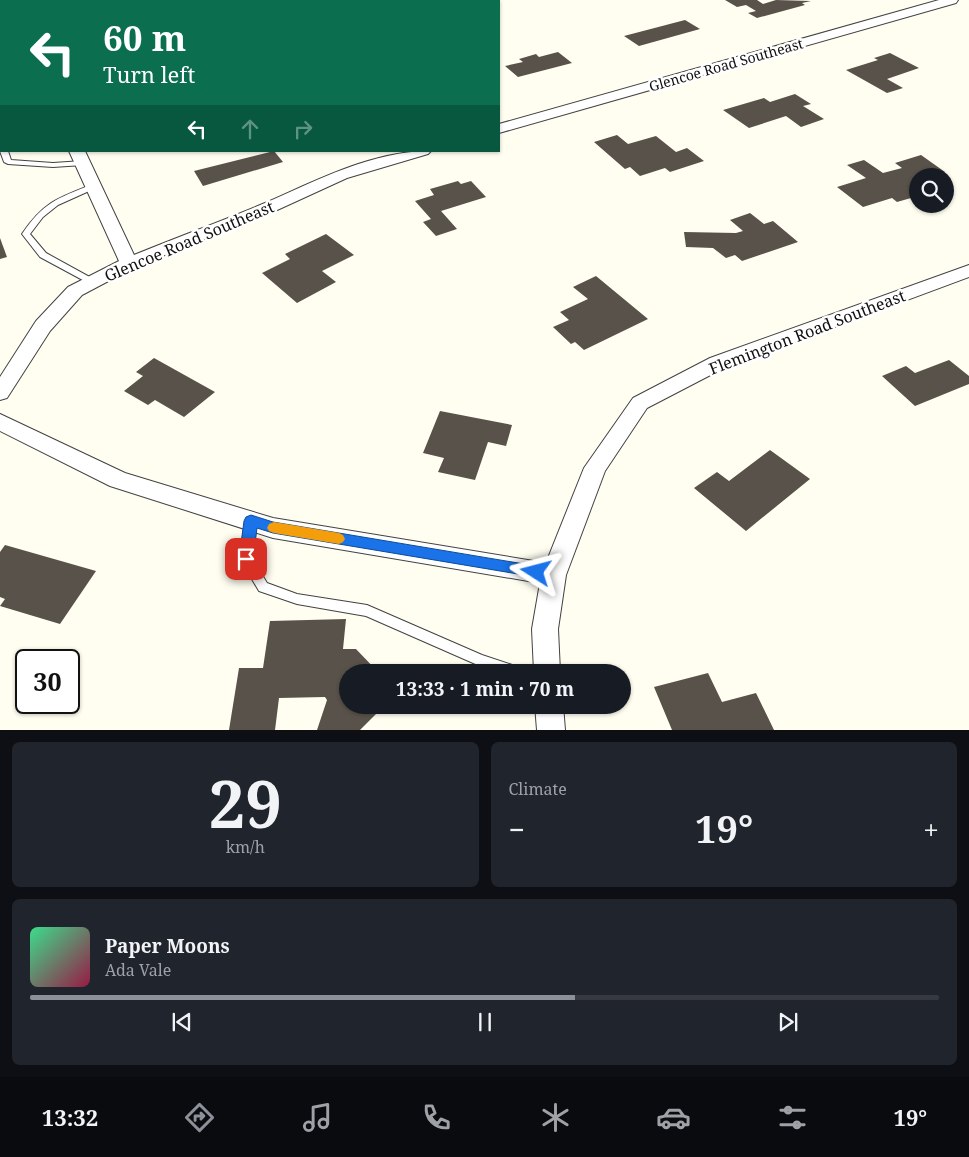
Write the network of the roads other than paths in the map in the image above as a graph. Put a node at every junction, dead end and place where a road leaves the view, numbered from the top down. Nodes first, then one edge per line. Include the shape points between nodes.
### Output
1 (952, 0) edge
2 (500, 129) edge
3 (4, 152) edge
4 (420, 152) edge
5 (80, 157) edge
6 (94, 187) junction
7 (128, 263) junction
8 (969, 271) edge
9 (92, 282) junction
10 (0, 393) edge
11 (0, 422) edge
12 (251, 521) junction
13 (554, 575) junction
14 (492, 664) edge
15 (547, 664) edge
16 (550, 714) edge
17 (551, 730) edge

1 - 2 street, Glencoe Road Southeast
3 - 5 lane via 8,162 53,165
4 - 7 street, Glencoe Road Southeast via 341,175 269,208
5 - 6 street
6 - 7 street
6 - 9 lane via 54,202 37,216 26,234 43,255
7 - 9 street, Glencoe Road Southeast
8 - 13 street, Flemington Road Southeast via 717,363 640,403 595,468
9 - 10 street, Glencoe Road Southeast via 75,292 43,326
11 - 12 street via 118,480
12 - 13 street via 273,528
12 - 14 lane via 246,559 263,587 297,599 367,611
13 - 15 street, Flemington Road Southeast via 545,629
16 - 17 street

